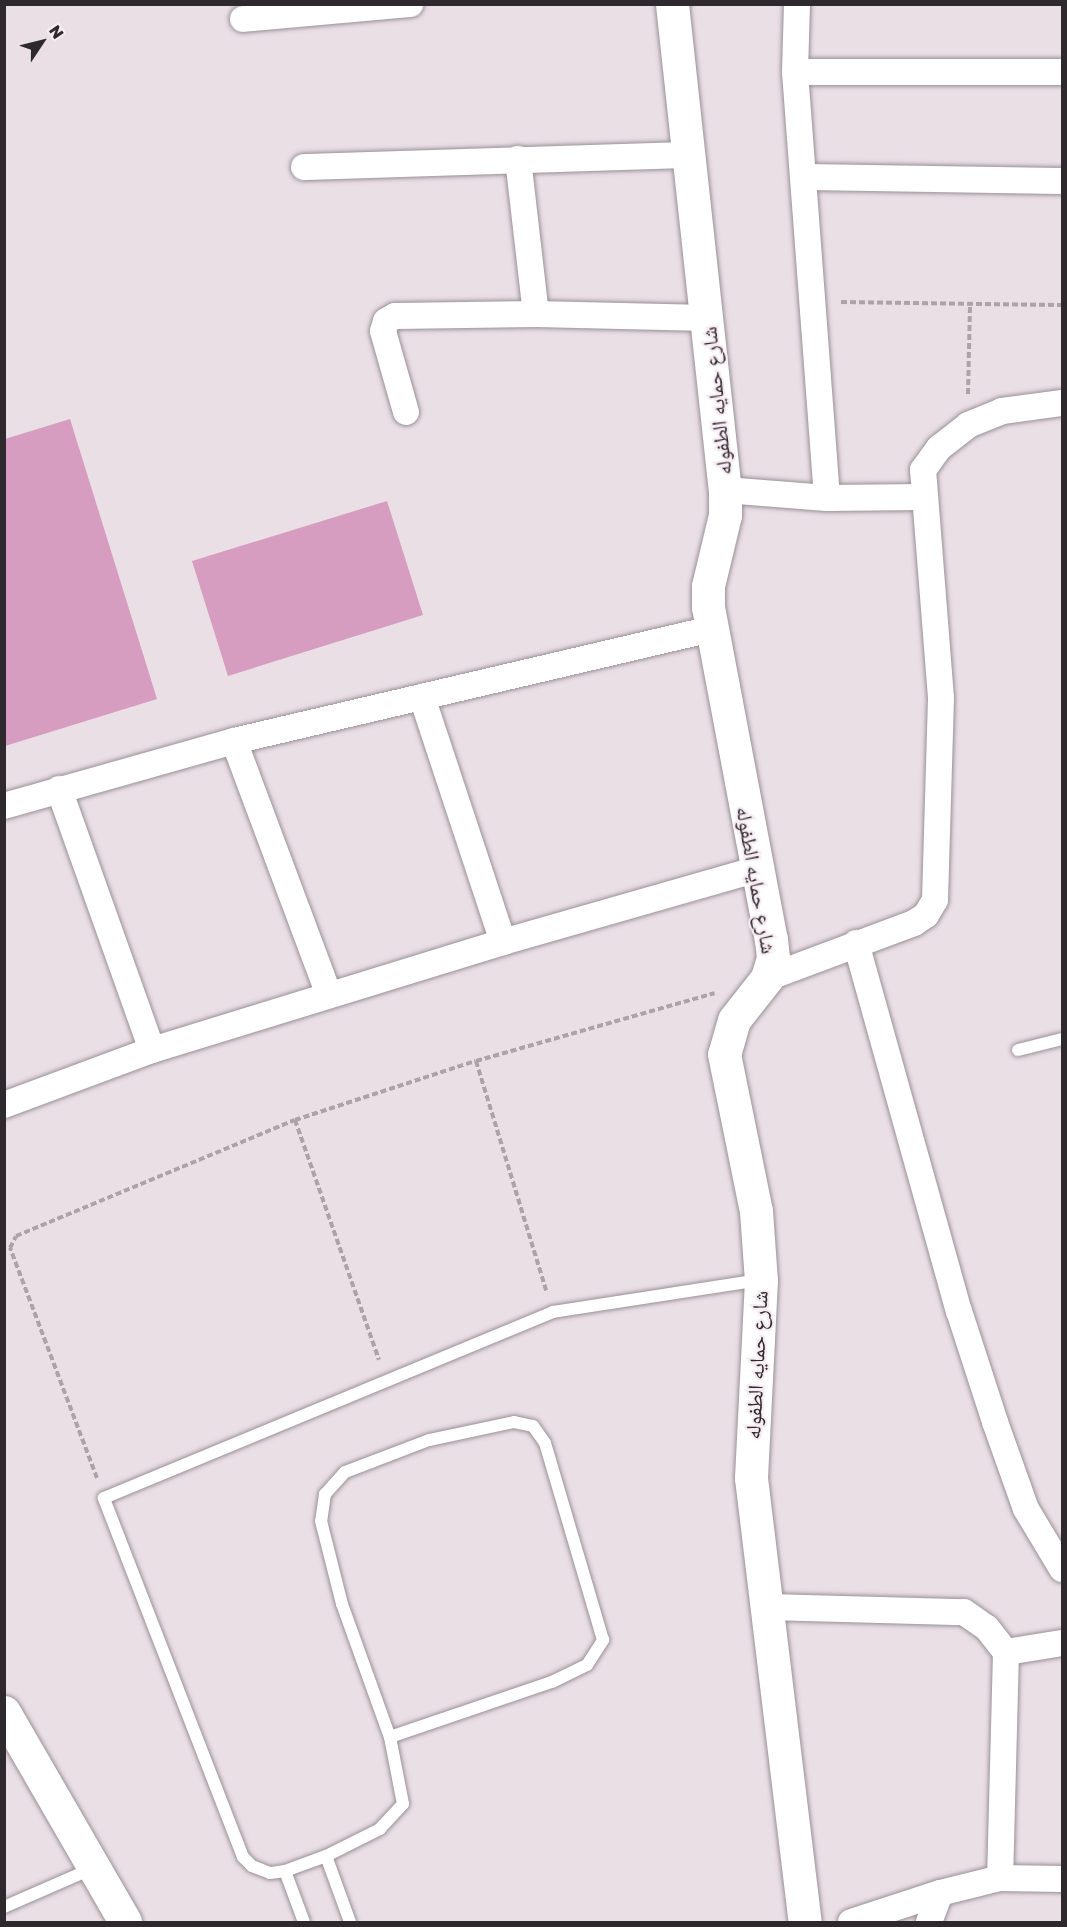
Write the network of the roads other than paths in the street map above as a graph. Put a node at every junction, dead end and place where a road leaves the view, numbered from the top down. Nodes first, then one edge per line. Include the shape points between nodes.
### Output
1 (410, 4) edge
2 (672, 4) edge
3 (797, 4) edge
4 (279, 9) edge
5 (243, 19) dead end
6 (795, 72) junction
7 (1062, 72) edge
8 (688, 155) junction
9 (518, 159) junction
10 (304, 167) dead end
11 (804, 177) junction
12 (1062, 181) edge
13 (536, 314) junction
14 (707, 318) junction
15 (1062, 403) edge
16 (406, 411) dead end
17 (726, 490) junction
18 (922, 497) junction
19 (827, 498) junction
20 (712, 629) junction
21 (422, 697) junction
22 (234, 741) junction
23 (58, 789) junction
24 (4, 806) edge
25 (757, 869) junction
26 (503, 942) junction
27 (856, 943) junction
28 (767, 978) junction
29 (329, 995) junction
30 (1062, 1039) edge
31 (152, 1050) junction
32 (1018, 1050) dead end
33 (4, 1105) edge
34 (761, 1280) junction
35 (1062, 1569) edge
36 (768, 1607) junction
37 (1062, 1643) edge
38 (1006, 1652) junction
39 (4, 1712) edge
40 (390, 1737) junction
41 (326, 1856) junction
42 (95, 1868) junction
43 (285, 1871) junction
44 (1000, 1878) junction
45 (1062, 1880) edge
46 (940, 1893) junction
47 (4, 1907) edge
48 (125, 1923) edge
49 (304, 1923) edge
50 (350, 1923) edge
51 (805, 1923) edge
52 (851, 1923) edge
53 (929, 1923) edge

1 - 4 street
2 - 8 street, شارع حمايه الطفوله
3 - 6 street
4 - 5 street
6 - 7 street
6 - 11 street
8 - 9 street
8 - 14 street, شارع حمايه الطفوله
9 - 10 street
9 - 13 street
11 - 12 street
11 - 19 street
13 - 14 street
13 - 16 street via 395,316 386,321 383,332
14 - 17 street, شارع حمايه الطفوله
15 - 18 street via 1002,411 968,425 939,448 923,470
17 - 19 street
17 - 20 street, شارع حمايه الطفوله via 708,586
18 - 19 street
18 - 27 street via 941,698 935,900 926,915 914,923
20 - 21 street
20 - 25 street, شارع حمايه الطفوله
21 - 22 street
21 - 26 street
22 - 23 street
22 - 29 street
23 - 24 street
23 - 31 street
25 - 26 street
25 - 28 street, شارع حمايه الطفوله via 773,958
26 - 29 street
27 - 28 street
27 - 35 street via 959,1311 1026,1509
28 - 34 street, شارع حمايه الطفوله via 734,1020 724,1054 756,1211
29 - 31 street
30 - 32 lane
31 - 33 street
34 - 36 street, شارع حمايه الطفوله via 751,1478
34 - 43 lane via 553,1312 104,1498 243,1857 252,1866 270,1873
36 - 38 street via 964,1612 976,1617
36 - 51 street, شارع حمايه الطفوله
37 - 38 street
38 - 44 street
39 - 42 street
40 - 40 lane via 342,1604 321,1521 325,1494 345,1472 429,1440 514,1422 533,1426 545,1443 603,1640 586,1665 552,1682
40 - 41 lane via 403,1804 380,1829
41 - 43 lane
41 - 50 lane
42 - 47 lane
42 - 48 street
43 - 49 lane
44 - 45 street
44 - 46 street
46 - 52 street
46 - 53 street

